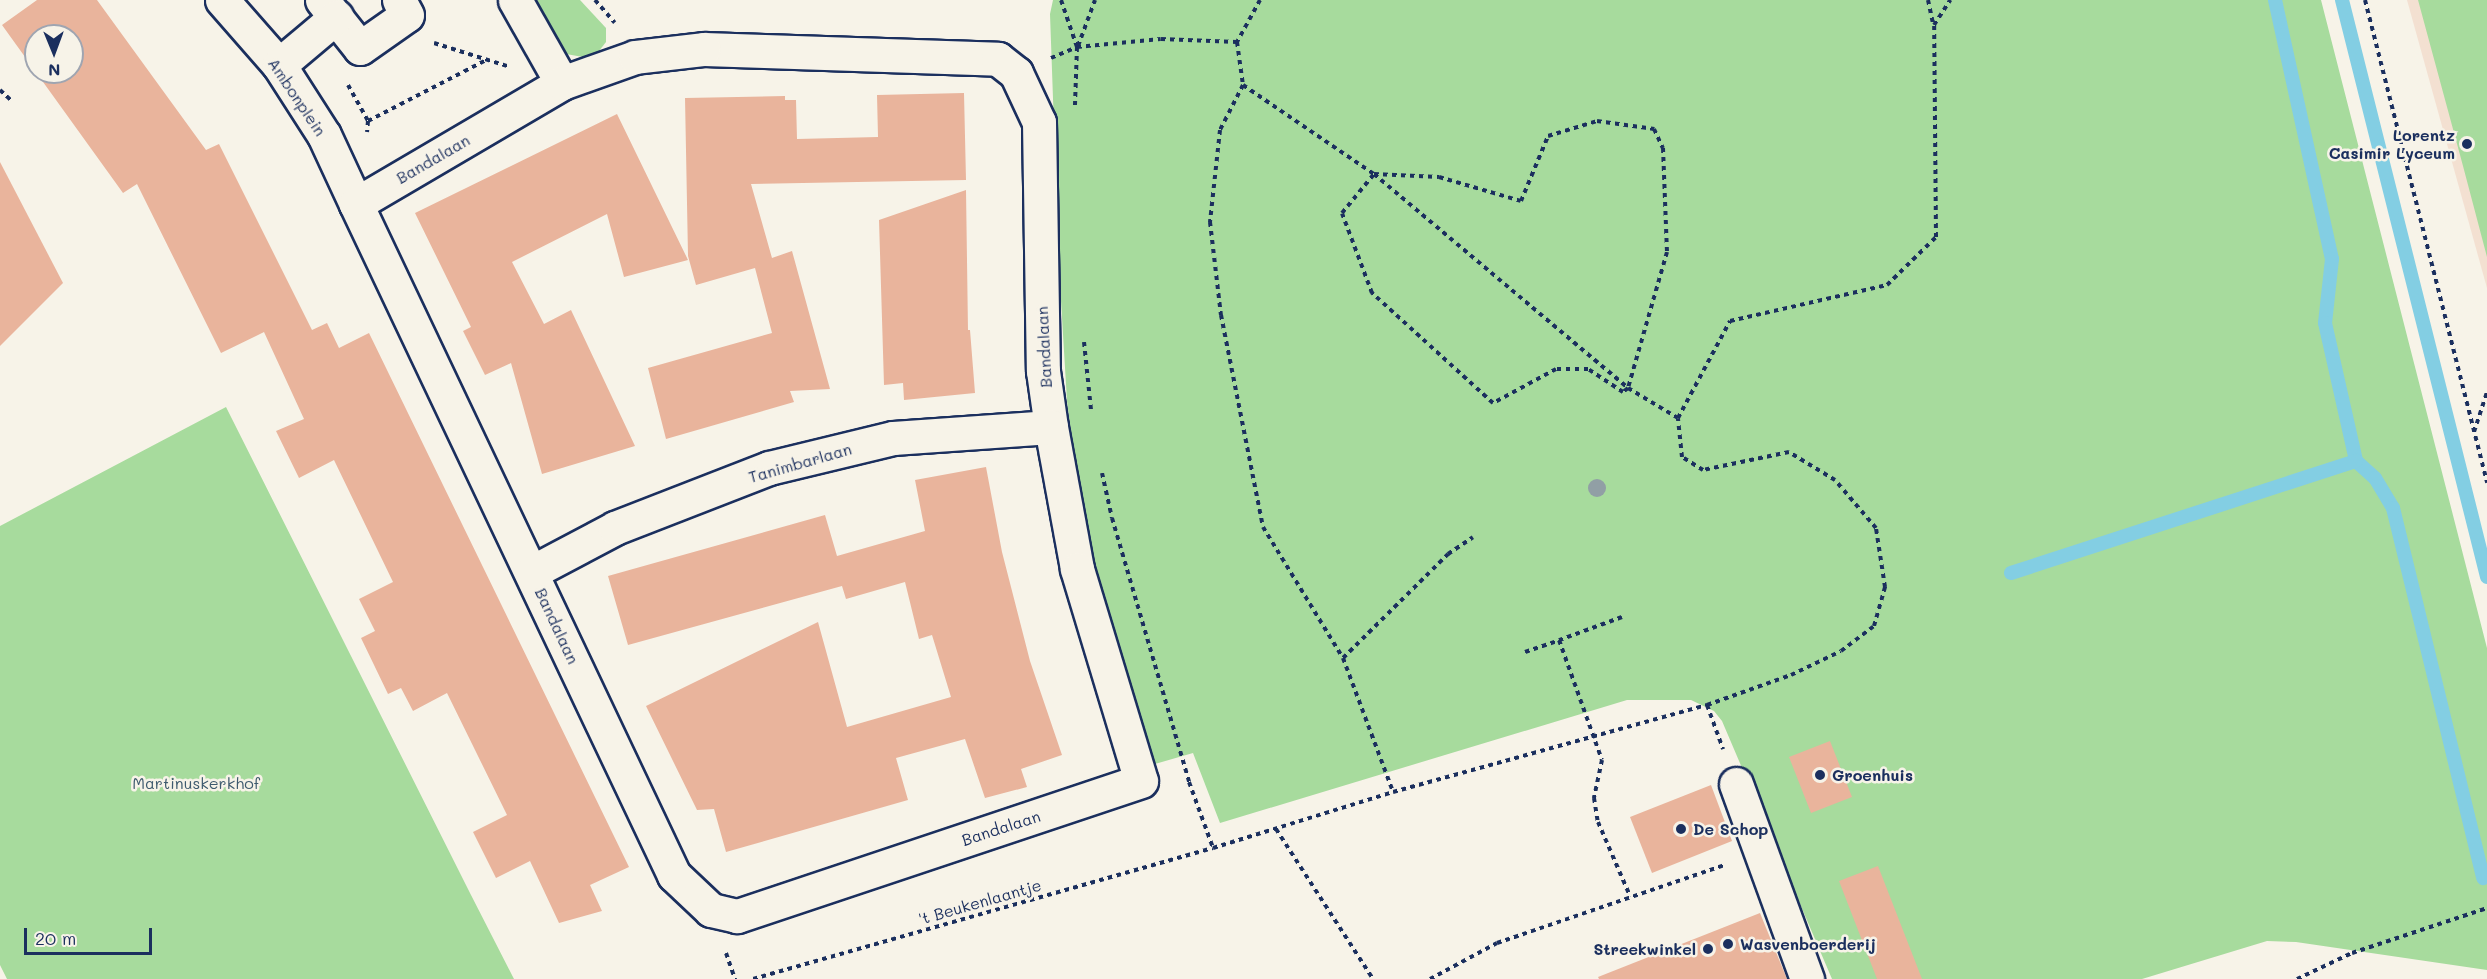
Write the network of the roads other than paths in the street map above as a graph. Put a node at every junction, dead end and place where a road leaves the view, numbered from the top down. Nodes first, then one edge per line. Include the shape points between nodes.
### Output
1 (222, 0) edge
2 (515, 0) edge
3 (403, 7) edge
4 (329, 8) edge
5 (279, 65) junction
6 (562, 83) junction
7 (356, 204) junction
8 (1051, 427) junction
9 (532, 572) junction
10 (1736, 784) road end
11 (1807, 979) edge

1 - 5 street, Ambonplein
2 - 6 street
3 - 4 street via 360,48
4 - 5 street
5 - 7 street, Ambonplein via 324,135
6 - 7 street, Bandalaan
6 - 8 street, Bandalaan via 635,57 704,49 998,59 1016,73 1039,122 1043,371
7 - 9 street, Bandalaan
8 - 9 street, Tanimbarlaan via 893,438 770,468 615,528
8 - 9 street, Bandalaan via 1077,569 1141,781 737,916 711,910 674,875
10 - 11 street

